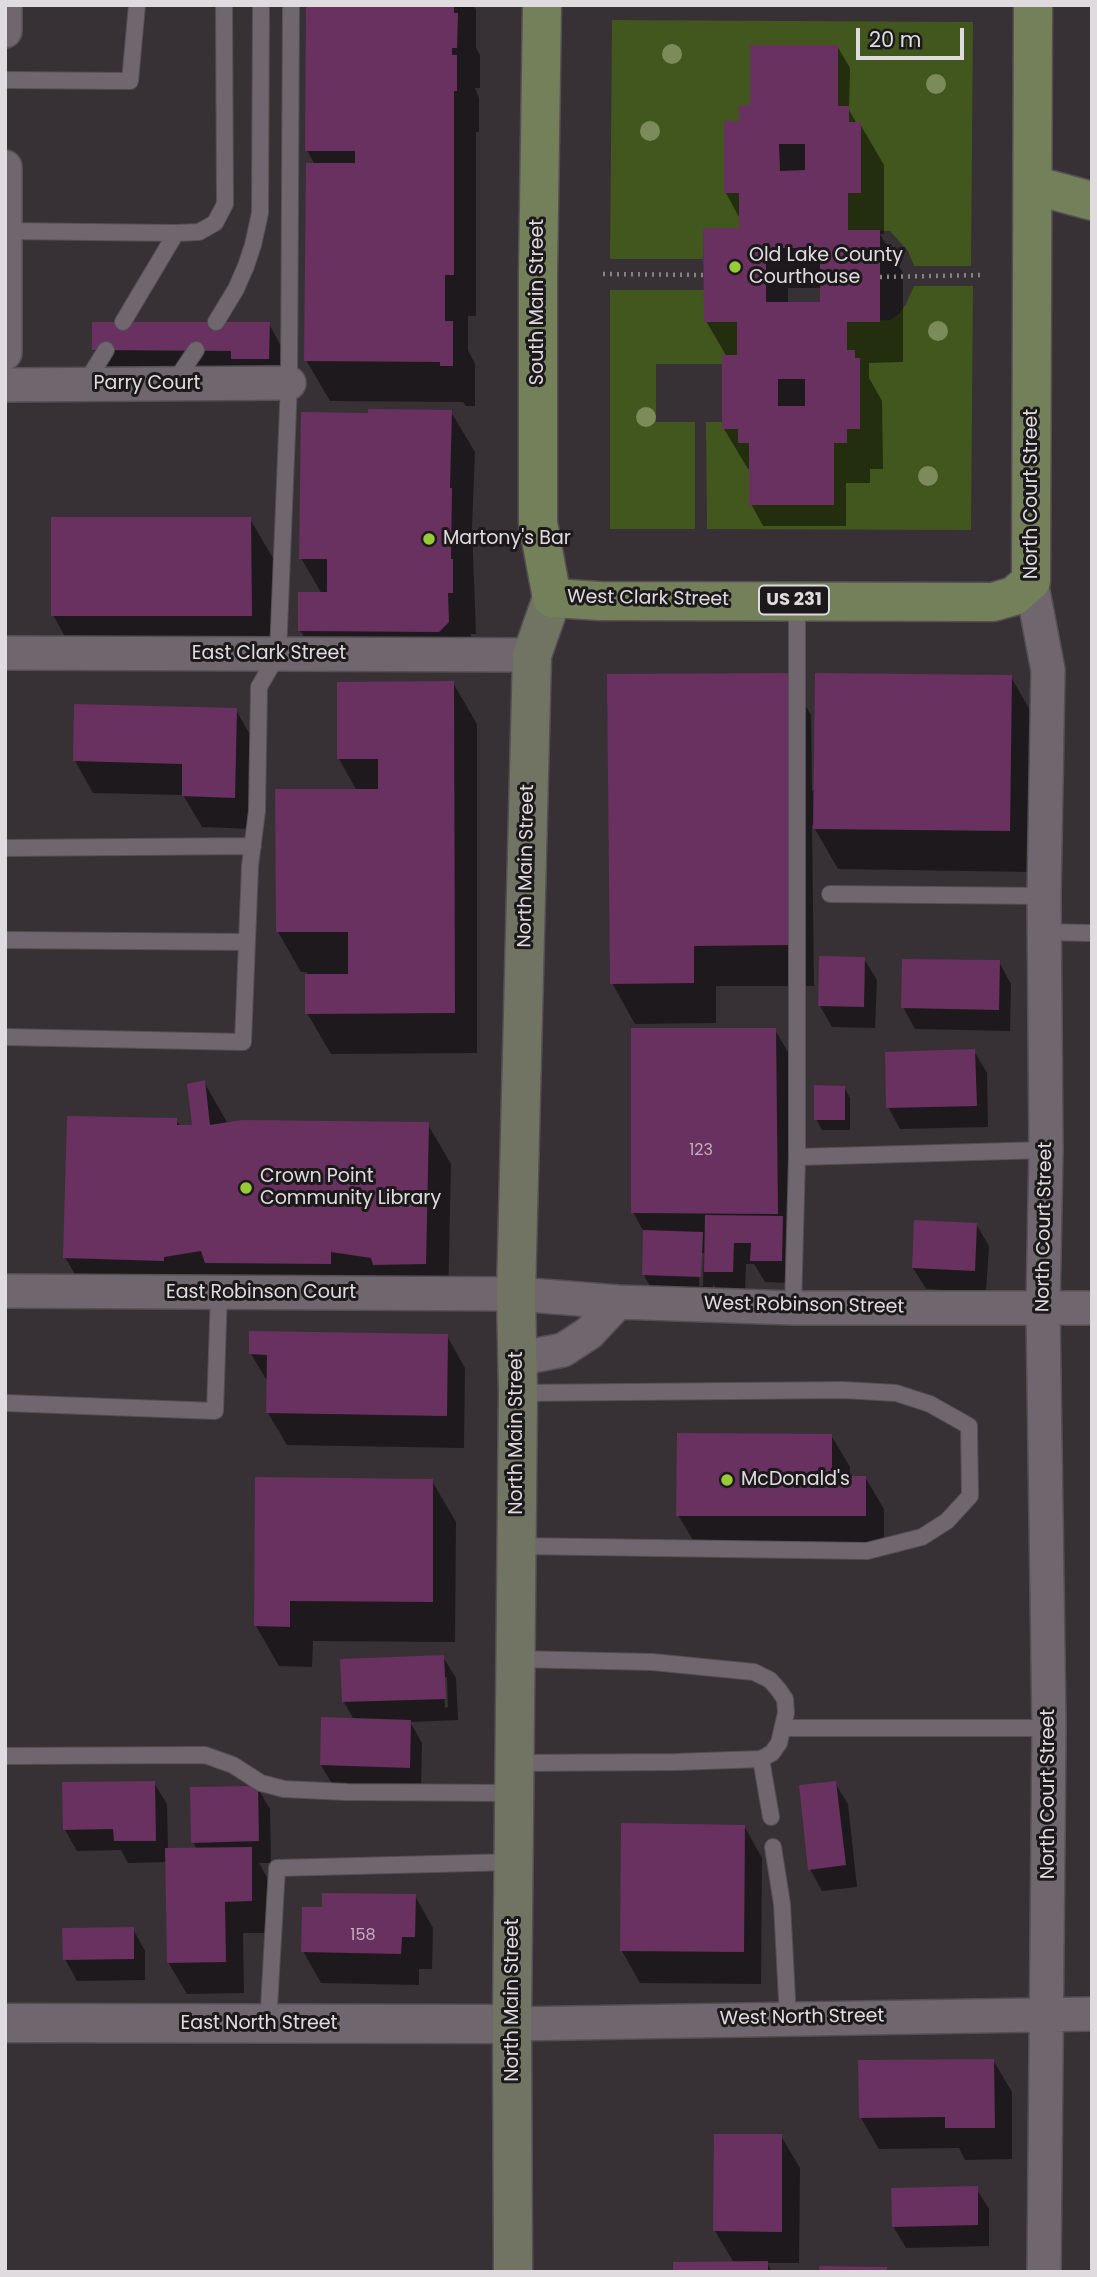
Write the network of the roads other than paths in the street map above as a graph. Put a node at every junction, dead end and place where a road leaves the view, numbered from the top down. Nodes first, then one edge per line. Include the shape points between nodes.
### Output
1 (5, 5) edge
2 (137, 5) edge
3 (224, 5) edge
4 (261, 5) edge
5 (291, 5) edge
6 (542, 5) edge
7 (1033, 5) edge
8 (5, 31) edge
9 (5, 80) edge
10 (5, 167) edge
11 (1033, 185) junction
12 (1092, 201) edge
13 (6, 231) edge
14 (176, 233) junction
15 (5, 322) edge
16 (123, 322) dead end
17 (216, 322) dead end
18 (106, 350) dead end
19 (197, 350) dead end
20 (5, 353) edge
21 (174, 383) junction
22 (289, 383) junction
23 (85, 384) junction
24 (5, 385) edge
25 (1031, 581) junction
26 (552, 597) junction
27 (797, 600) junction
28 (5, 653) edge
29 (278, 654) junction
30 (532, 655) junction
31 (253, 846) junction
32 (5, 848) edge
33 (830, 894) dead end
34 (1044, 896) junction
35 (1044, 932) junction
36 (1092, 933) edge
37 (5, 940) edge
38 (247, 942) junction
39 (5, 1037) edge
40 (1046, 1150) junction
41 (797, 1157) junction
42 (5, 1291) edge
43 (219, 1292) junction
44 (516, 1294) junction
45 (618, 1302) junction
46 (793, 1308) junction
47 (1043, 1308) junction
48 (1092, 1308) edge
49 (518, 1376) junction
50 (5, 1404) edge
51 (517, 1546) junction
52 (516, 1658) junction
53 (784, 1728) junction
54 (1049, 1728) junction
55 (5, 1756) edge
56 (761, 1759) junction
57 (514, 1778) junction
58 (771, 1818) dead end
59 (774, 1847) dead end
60 (514, 1862) junction
61 (1048, 2014) junction
62 (1092, 2014) edge
63 (788, 2018) junction
64 (5, 2023) edge
65 (268, 2024) junction
66 (512, 2024) junction
67 (513, 2272) edge
68 (1044, 2272) edge

1 - 8 street
2 - 9 lane via 130,81
3 - 14 lane via 225,204 215,223 199,232
4 - 17 lane via 260,213 246,266
5 - 22 lane
6 - 26 main road, South Main Street via 538,523
7 - 11 main road, North Court Street
10 - 13 street
11 - 12 main road
11 - 25 main road, North Court Street
13 - 14 lane
13 - 15 street
14 - 16 lane
15 - 20 street
18 - 23 lane
19 - 21 lane
21 - 22 street, Parry Court
21 - 23 street, Parry Court
22 - 29 lane
23 - 24 street, Parry Court
25 - 27 main road, West Clark Street / US 231 via 1014,596 993,602
25 - 34 street, North Court Street via 1048,670
26 - 27 main road, West Clark Street / US 231
26 - 30 main road, North Main Street
27 - 41 lane
28 - 29 street, East Clark Street
29 - 30 street, East Clark Street
29 - 31 lane via 259,688
30 - 44 main road, North Main Street
31 - 32 lane
31 - 38 lane
33 - 34 lane
34 - 35 street, North Court Street
35 - 36 lane
35 - 40 street, North Court Street
37 - 38 lane
38 - 39 lane via 243,1042
40 - 41 lane
40 - 47 street, North Court Street
41 - 46 lane
42 - 43 street, East Robinson Court
43 - 44 street, East Robinson Court
43 - 50 lane via 215,1411
44 - 45 street, West Robinson Street
44 - 49 main road, North Main Street
45 - 46 street, West Robinson Street
45 - 49 street via 589,1333
46 - 47 street, West Robinson Street
47 - 48 street, West Robinson Street
47 - 54 street, North Court Street
49 - 51 main road, North Main Street
49 - 51 lane via 896,1393 930,1404 969,1426 970,1496 947,1521 922,1537 867,1551
51 - 52 main road, North Main Street
52 - 53 lane via 652,1662 754,1672 770,1680 785,1699
52 - 57 main road, North Main Street
53 - 54 lane
53 - 56 lane via 772,1753
54 - 61 street, North Court Street
55 - 57 lane via 205,1755 233,1765 261,1783 284,1789 346,1792
56 - 57 lane
56 - 58 lane
57 - 60 main road, North Main Street
59 - 63 lane
60 - 65 lane via 277,1868
60 - 66 main road, North Main Street
61 - 62 street, West North Street
61 - 63 street, West North Street
61 - 68 street, North Court Street
63 - 66 street, West North Street
64 - 65 street, East North Street
65 - 66 street, East North Street
66 - 67 main road, North Main Street

